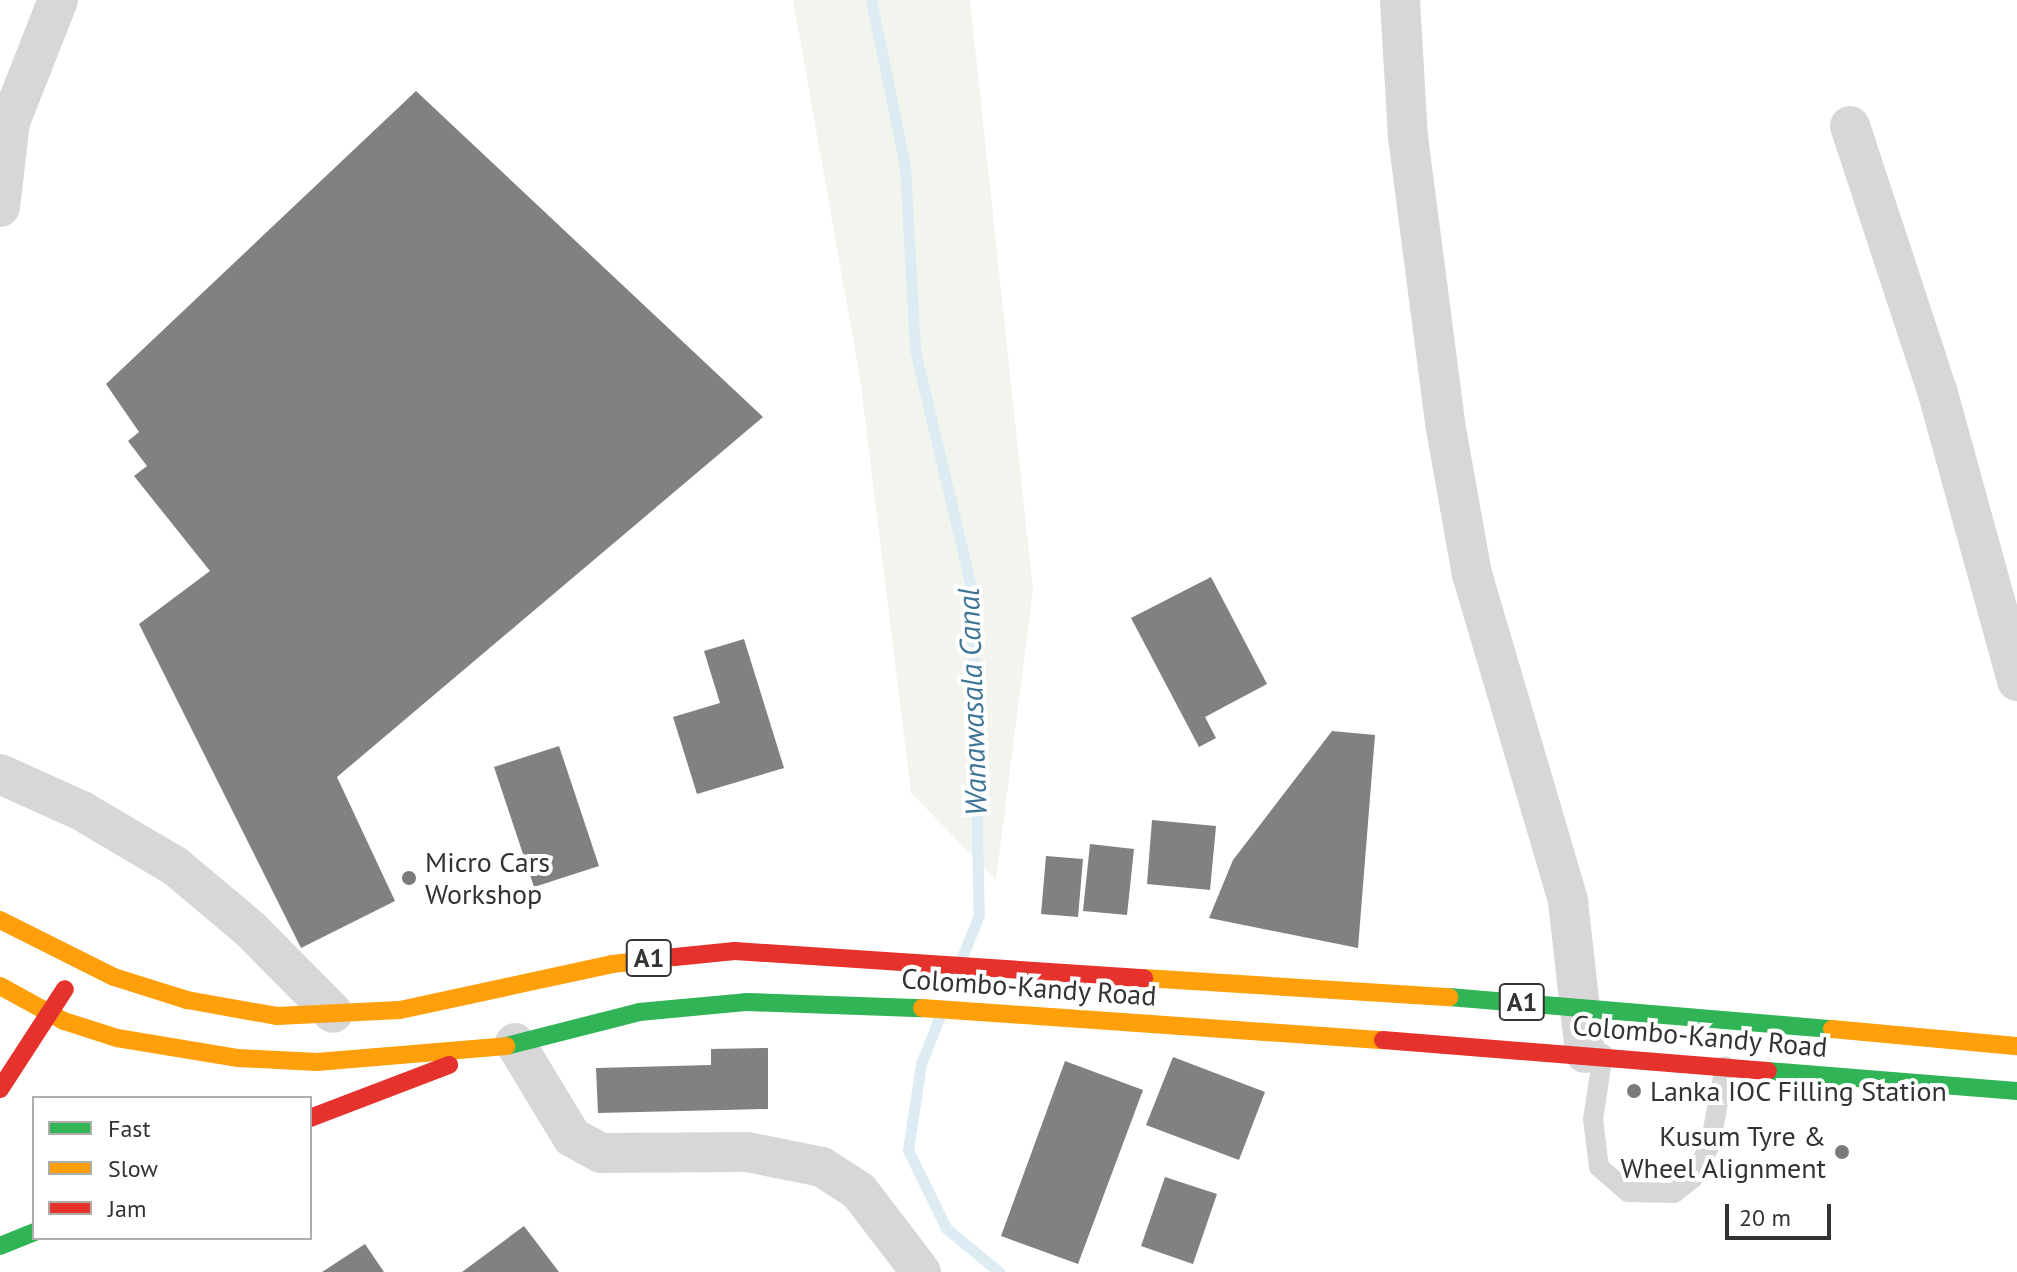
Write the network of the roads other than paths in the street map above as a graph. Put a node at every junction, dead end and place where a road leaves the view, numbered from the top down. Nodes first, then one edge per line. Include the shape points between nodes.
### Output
1 (58, 0) edge
2 (1400, 0) edge
3 (1850, 126) dead end
4 (0, 207) edge
5 (2017, 681) edge
6 (1, 767) edge
7 (0, 920) edge
8 (36, 959) junction
9 (83, 965) junction
10 (6, 991) edge
11 (1580, 1006) junction
12 (48, 1013) junction
13 (333, 1013) junction
14 (4, 1015) dead end
15 (506, 1046) junction
16 (2017, 1046) edge
17 (1594, 1054) junction
18 (1725, 1065) junction
19 (0, 1089) edge
20 (2017, 1091) edge
21 (312, 1117) edge
22 (32, 1233) edge
23 (0, 1246) edge
24 (921, 1272) edge

1 - 4 street via 10,122
2 - 11 street via 1408,137 1445,423 1472,574 1568,901
3 - 5 street via 1937,390
6 - 13 street via 175,866 250,929
7 - 8 highway, Colombo-Kandy Road
8 - 9 highway, Colombo-Kandy Road / A1
8 - 10 highway
9 - 12 highway
9 - 13 highway, Colombo-Kandy Road / A1 via 187,1000 277,1016
10 - 12 highway, Colombo-Kandy Road / A1
10 - 14 highway
11 - 13 highway, Colombo-Kandy Road / A1 via 902,958 681,953 400,1010
11 - 16 highway, Colombo-Kandy Road / A1
11 - 17 street
12 - 15 highway, Colombo-Kandy Road / A1 via 117,1038 238,1058 317,1062
12 - 19 highway
15 - 17 highway, Colombo-Kandy Road / A1 via 589,1021 692,1006 884,1006
15 - 21 highway
15 - 24 street via 572,1137 601,1153 747,1152 822,1167 859,1191
17 - 18 highway, Colombo-Kandy Road / A1
17 - 18 lane via 1599,1167 1628,1192 1674,1193 1693,1178 1710,1145
18 - 20 highway, Colombo-Kandy Road / A1
22 - 23 highway

